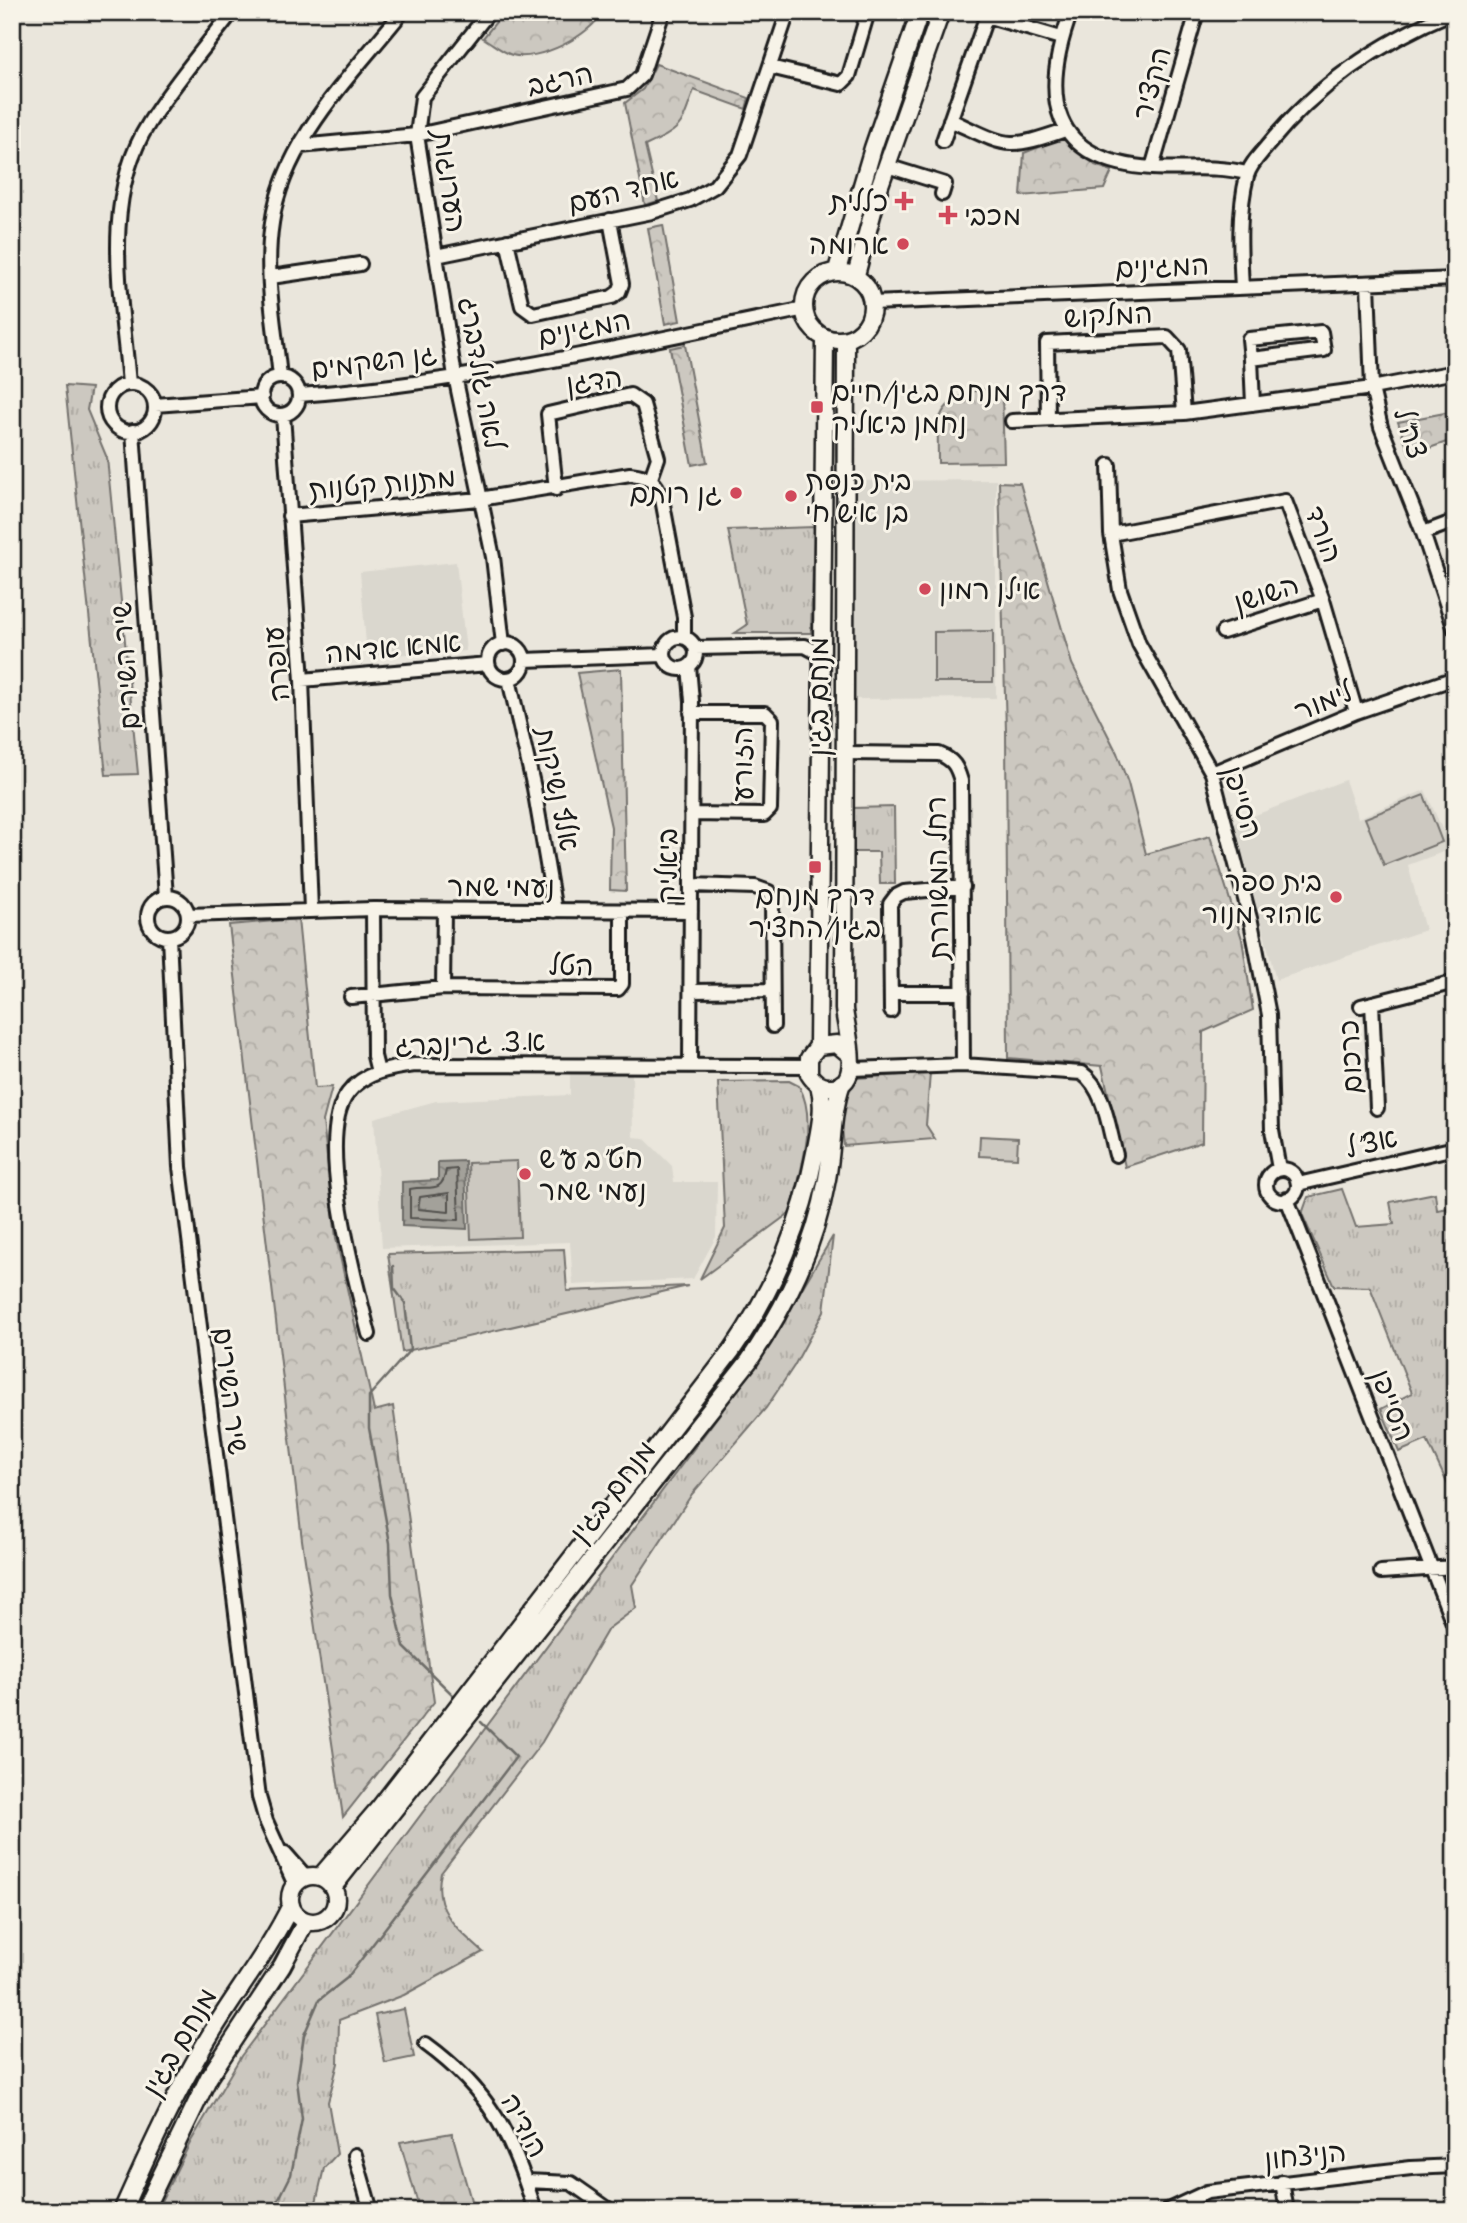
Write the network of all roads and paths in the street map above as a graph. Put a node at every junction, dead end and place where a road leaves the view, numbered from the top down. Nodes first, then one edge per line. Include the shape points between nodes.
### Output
1 (232, 12) edge
2 (402, 12) edge
3 (489, 12) edge
4 (663, 12) edge
5 (788, 12) edge
6 (868, 12) edge
7 (920, 12) edge
8 (941, 12) edge
9 (1071, 12) edge
10 (1197, 12) edge
11 (1449, 13) edge
12 (987, 14) edge
13 (1061, 37) junction
14 (770, 67) junction
15 (950, 120) junction
16 (1065, 130) junction
17 (417, 135) junction
18 (943, 141) dead end
19 (300, 146) junction
20 (887, 166) junction
21 (1152, 168) junction
22 (1247, 173) junction
23 (942, 194) dead end
24 (610, 220) junction
25 (507, 242) junction
26 (436, 256) junction
27 (360, 264) dead end
28 (837, 270) junction
29 (856, 275) junction
30 (271, 277) junction
31 (1455, 279) edge
32 (1368, 283) junction
33 (1242, 288) junction
34 (872, 303) junction
35 (804, 309) junction
36 (825, 338) junction
37 (846, 340) junction
38 (1251, 359) junction
39 (1455, 372) edge
40 (456, 376) junction
41 (280, 377) junction
42 (129, 384) junction
43 (1373, 388) junction
44 (299, 395) junction
45 (261, 397) junction
46 (1253, 404) junction
47 (155, 405) junction
48 (1184, 412) junction
49 (283, 415) junction
50 (1048, 419) junction
51 (1012, 421) dead end
52 (132, 431) junction
53 (1109, 465) dead end
54 (651, 478) junction
55 (556, 489) junction
56 (480, 499) junction
57 (289, 516) junction
58 (1455, 521) edge
59 (1423, 533) junction
60 (1111, 534) junction
61 (1323, 600) junction
62 (1455, 631) edge
63 (1223, 632) dead end
64 (820, 634) junction
65 (684, 637) junction
66 (503, 644) junction
67 (805, 646) junction
68 (820, 654) junction
69 (664, 655) junction
70 (693, 657) junction
71 (524, 660) junction
72 (488, 664) junction
73 (1455, 678) edge
74 (509, 679) junction
75 (302, 680) junction
76 (1356, 712) junction
77 (691, 713) junction
78 (844, 753) junction
79 (1212, 774) junction
80 (691, 814) junction
81 (691, 885) junction
82 (963, 887) junction
83 (166, 897) junction
84 (373, 909) junction
85 (444, 910) junction
86 (311, 911) junction
87 (555, 911) junction
88 (622, 911) junction
89 (691, 911) junction
90 (188, 915) junction
91 (169, 937) junction
92 (1455, 982) edge
93 (443, 988) junction
94 (772, 990) junction
95 (691, 991) junction
96 (891, 993) junction
97 (963, 993) junction
98 (374, 995) junction
99 (351, 997) dead end
100 (891, 1011) dead end
101 (773, 1026) dead end
102 (818, 1046) junction
103 (850, 1062) junction
104 (690, 1065) junction
105 (963, 1065) junction
106 (807, 1066) junction
107 (377, 1072) junction
108 (842, 1083) junction
109 (819, 1085) junction
110 (1377, 1108) dead end
111 (1455, 1148) edge
112 (1116, 1155) dead end
113 (1279, 1169) junction
114 (1298, 1184) junction
115 (1287, 1199) junction
116 (369, 1334) dead end
117 (1455, 1567) edge
118 (1431, 1568) junction
119 (1381, 1572) dead end
120 (1455, 1628) edge
121 (313, 1882) junction
122 (291, 1905) junction
123 (306, 1921) junction
124 (425, 2044) dead end
125 (355, 2155) dead end
126 (1455, 2166) edge
127 (526, 2181) junction
128 (1282, 2182) junction
129 (122, 2211) edge
130 (144, 2211) edge
131 (371, 2211) edge
132 (535, 2211) edge
133 (611, 2211) edge
134 (1166, 2211) edge
135 (1287, 2211) edge

1 - 42 street via 148,124 127,171 118,208
2 - 19 street
3 - 17 street, הערוגות via 422,97
4 - 17 street, הרגב via 642,75 627,89
5 - 14 street, אחד העם
6 - 14 street via 849,76 841,84
7 - 28 main road
8 - 20 main road
9 - 13 street
10 - 21 street, הקציר
11 - 22 street via 1343,71 1277,133
12 - 13 street
12 - 15 street
13 - 16 street via 1054,95
14 - 24 street, אחד העם via 740,155 715,186 691,200
15 - 16 street via 1010,145
15 - 18 street
16 - 21 street via 1105,161
17 - 19 street, הרגב
17 - 26 street, הערוגות
19 - 30 street via 272,221
20 - 23 street via 945,184
20 - 29 main road
21 - 22 street via 1226,168
22 - 33 street
24 - 25 street, אחד העם
24 - 25 street via 622,284 619,292 533,314 522,306
25 - 26 street, אחד העם
26 - 40 street, לאה גולדברג
27 - 30 street
28 - 29 main road
28 - 35 main road via 809,288
29 - 34 main road via 870,292
30 - 41 street
31 - 32 street, המגינים
32 - 33 street, המגינים
32 - 43 street, צה"ל
33 - 34 street, המגינים
34 - 37 main road via 866,327
35 - 36 main road via 808,321
35 - 40 street, המגינים
36 - 37 main road
36 - 64 main road, מנחם בגין
37 - 78 main road, מנחם בגין
38 - 38 street via 1249,339 1321,332 1324,350
38 - 46 street
39 - 43 street
40 - 44 street, גן השקמים
40 - 56 street, לאה גולדברג
41 - 44 street via 296,385
41 - 45 street via 266,384
42 - 47 street via 144,387
42 - 52 street via 113,392 107,408 113,423
43 - 46 street
43 - 59 street, צה"ל via 1392,459
44 - 49 street via 295,408
45 - 47 street
45 - 49 street via 267,410
46 - 48 street
47 - 52 street via 150,423
48 - 50 street
48 - 50 street, המלקוש via 1175,342 1167,337 1091,340 1046,343
49 - 57 street, עופרה
50 - 51 street
52 - 83 street, שיר השירים
53 - 60 street, הסייפן
54 - 55 street via 630,474
54 - 55 street, הדגן via 658,458 643,404 630,395 548,414
54 - 65 street via 662,499
55 - 56 street
56 - 57 street, מתנות קטנות
56 - 66 street via 493,557
57 - 75 street, עופרה
58 - 59 street
59 - 62 street, צה"ל
60 - 61 street, הורד via 1285,502
60 - 79 street, הסייפן via 1120,590 1139,644
61 - 63 street, השושן
61 - 76 street, הורד
64 - 67 street
64 - 68 main road, מנחם בגין
65 - 69 street via 669,641
65 - 70 street
66 - 71 street via 519,648
66 - 72 street via 491,652
67 - 68 street
67 - 70 street via 722,649
68 - 102 main road, מנחם בגין
69 - 70 street via 674,667
69 - 71 street
70 - 77 street, ביאליק
71 - 74 street via 522,671
72 - 74 street via 497,677
72 - 75 street, אמא אדמה
73 - 76 street, לימור
74 - 87 street, אלף נשיקות
75 - 86 street, עופרה
76 - 79 street, לימור
77 - 80 street, ביאליק
77 - 80 street, הזורע via 765,713 772,720 770,809 764,815
78 - 82 street, רחל המשוררת via 939,754 957,767
78 - 103 main road, מנחם בגין via 844,1009
79 - 113 street, הסייפן via 1251,922 1269,1015 1272,1130
80 - 81 street, ביאליק
81 - 89 street, ביאליק
81 - 94 street via 755,887 769,892
82 - 96 street via 895,896 890,904
82 - 97 street, רחל המשוררת
83 - 90 street via 178,900
83 - 91 street via 152,904 148,916 152,930
84 - 85 street, נעמי שמר
84 - 86 street, נעמי שמר
84 - 98 street
85 - 87 street, נעמי שמר
85 - 93 street
86 - 90 street, נעמי שמר
87 - 88 street, נעמי שמר
88 - 89 street, נעמי שמר
88 - 93 street, הטל via 622,984 618,989
89 - 95 street, ביאליק
90 - 91 street via 184,930
91 - 121 street, שיר השירים via 180,1167 259,1797 277,1846
92 - 110 street, כרכום via 1367,1004
93 - 98 street, הטל
94 - 95 street
94 - 101 street
95 - 104 street, ביאליק
96 - 97 street
96 - 100 street
97 - 105 street, רחל המשוררת
98 - 99 street, הטל
98 - 107 street
102 - 103 main road via 837,1044
102 - 106 main road
103 - 105 street
103 - 108 main road
104 - 106 street, א.צ. גרינברג
104 - 107 street, א.צ. גרינברג via 429,1064
105 - 112 street via 1082,1073 1091,1079 1102,1105
106 - 109 main road
107 - 116 street, א.צ. גרינברג via 349,1091 334,1128 344,1232
108 - 109 main road via 831,1088
108 - 121 main road, מנחם בגין via 814,1239 778,1316 748,1362
109 - 121 main road, מנחם בגין via 823,1104 804,1205 784,1260 755,1317 380,1807
111 - 114 street, אצ"ל
113 - 114 street via 1293,1173
113 - 115 street via 1267,1179 1267,1190 1274,1198
114 - 115 street
115 - 118 street, הסייפן
117 - 118 street
118 - 119 street
118 - 120 street, הסייפן
121 - 122 main road
121 - 123 main road via 336,1902 329,1916
122 - 123 main road
122 - 129 main road, מנחם בגין via 177,2094
123 - 130 main road, מנחם בגין via 209,2077
124 - 127 street, הודיה via 490,2104
125 - 131 street
126 - 128 street, הניצחון
127 - 132 street, הודיה
127 - 133 street via 571,2183
128 - 134 street, הניצחון via 1207,2192
128 - 135 street

